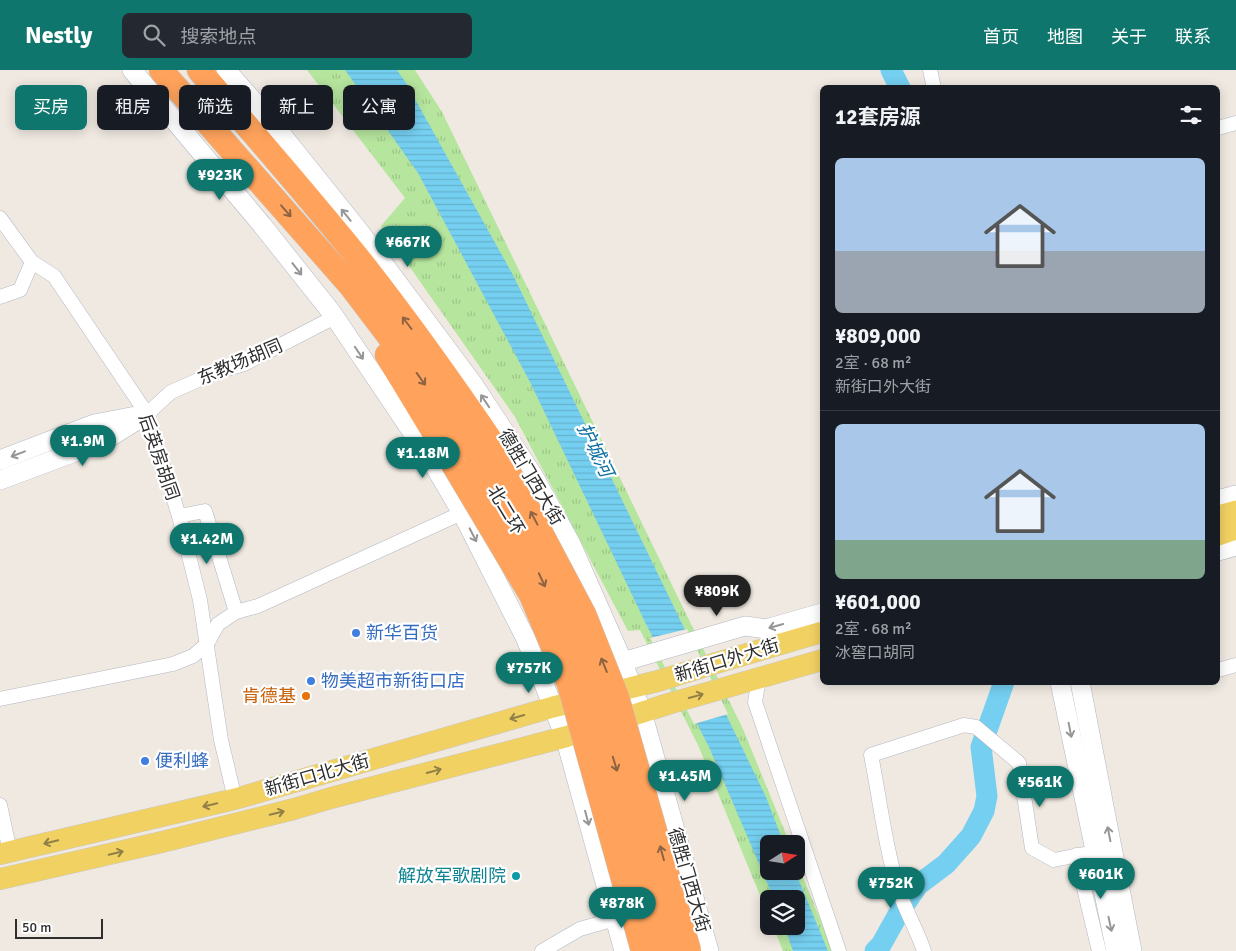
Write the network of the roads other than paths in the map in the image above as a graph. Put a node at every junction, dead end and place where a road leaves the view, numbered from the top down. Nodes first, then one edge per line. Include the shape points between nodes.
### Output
1 (132, 70) edge
2 (161, 70) edge
3 (199, 70) edge
4 (226, 70) edge
5 (930, 70) edge
6 (933, 85) edge
7 (1236, 123) edge
8 (1220, 127) edge
9 (0, 218) edge
10 (32, 262) junction
11 (350, 285) junction
12 (0, 297) edge
13 (332, 313) junction
14 (147, 414) junction
15 (0, 460) edge
16 (533, 475) junction
17 (0, 480) edge
18 (462, 513) junction
19 (179, 516) junction
20 (1236, 529) edge
21 (1220, 534) edge
22 (1236, 546) edge
23 (1220, 550) edge
24 (236, 612) junction
25 (820, 614) edge
26 (820, 633) edge
27 (207, 644) junction
28 (820, 661) edge
29 (622, 662) junction
30 (1236, 665) edge
31 (1220, 669) edge
32 (759, 679) junction
33 (1060, 685) edge
34 (1081, 685) edge
35 (632, 688) junction
36 (0, 699) edge
37 (553, 707) junction
38 (642, 712) junction
39 (565, 737) junction
40 (235, 798) junction
41 (0, 805) edge
42 (5, 853) edge
43 (1085, 853) junction
44 (0, 879) edge
45 (698, 911) junction
46 (615, 919) junction
47 (644, 926) junction
48 (837, 948) edge
49 (542, 951) edge
50 (626, 951) edge
51 (643, 951) edge
52 (652, 951) edge
53 (666, 951) edge
54 (689, 951) edge
55 (709, 951) edge
56 (924, 951) edge
57 (1099, 951) edge
58 (1116, 951) edge
59 (1132, 951) edge

1 -> 13 street
2 -> 11 highway, 北二环
54 -> 3 highway, 北二环, bridge via 618,697 584,614 496,448 444,371 363,264
16 -> 4 street, 德胜门西大街 via 473,384 359,230
5 - 6 street
7 - 8 street
9 - 10 street, 后英房胡同
10 - 12 street via 20,290
10 - 14 street, 后英房胡同 via 54,276
11 - 51 highway, bridge via 387,356 531,596 568,684
11 -> 53 highway, 北二环, bridge via 423,381 521,534 568,634 599,715 629,811
13 - 14 street, 东教场胡同 via 327,321 244,364 171,392
13 -> 18 street via 429,457
14 -> 15 street via 94,424
14 - 17 street via 102,442
14 - 19 street, 后英房胡同
16 - 18 street
16 - 29 street, 德胜门西大街 via 571,544
18 - 24 street via 258,606
18 -> 37 street via 526,639
19 - 24 street via 205,511
19 - 27 street, 后英房胡同 via 200,600
20 - 21 main road
22 - 23 street
24 - 27 street via 218,624
25 -> 29 street, 新街口外大街 via 766,629 744,626
26 - 35 main road, 新街口外大街, bridge
27 - 36 street via 194,656 173,664
27 - 40 street, 后英房胡同 via 221,740
28 - 32 main road, 新街口外大街
29 - 35 street, 德胜门西大街
30 - 31 street
38 -> 32 main road, 新街口外大街
32 - 48 street via 755,702
33 -> 43 street
59 -> 34 street
35 - 37 main road, 新街口北大街
35 - 38 street, 德胜门西大街
37 - 39 street
37 -> 40 main road, 新街口北大街
38 - 39 main road, 新街口外大街
38 - 45 street, 德胜门西大街
44 -> 39 main road, 新街口北大街 via 294,810
39 -> 46 street
39 - 47 street via 608,798
40 -> 42 main road, 新街口北大街
41 - 42 street
43 - 56 street via 1054,860 1032,848 1018,763 976,727 964,725 871,755 891,862
43 - 57 street
43 -> 58 street
45 - 47 street
45 - 55 street, 德胜门西大街
46 - 49 street via 580,929
46 - 50 street
47 - 50 street
47 - 52 street

